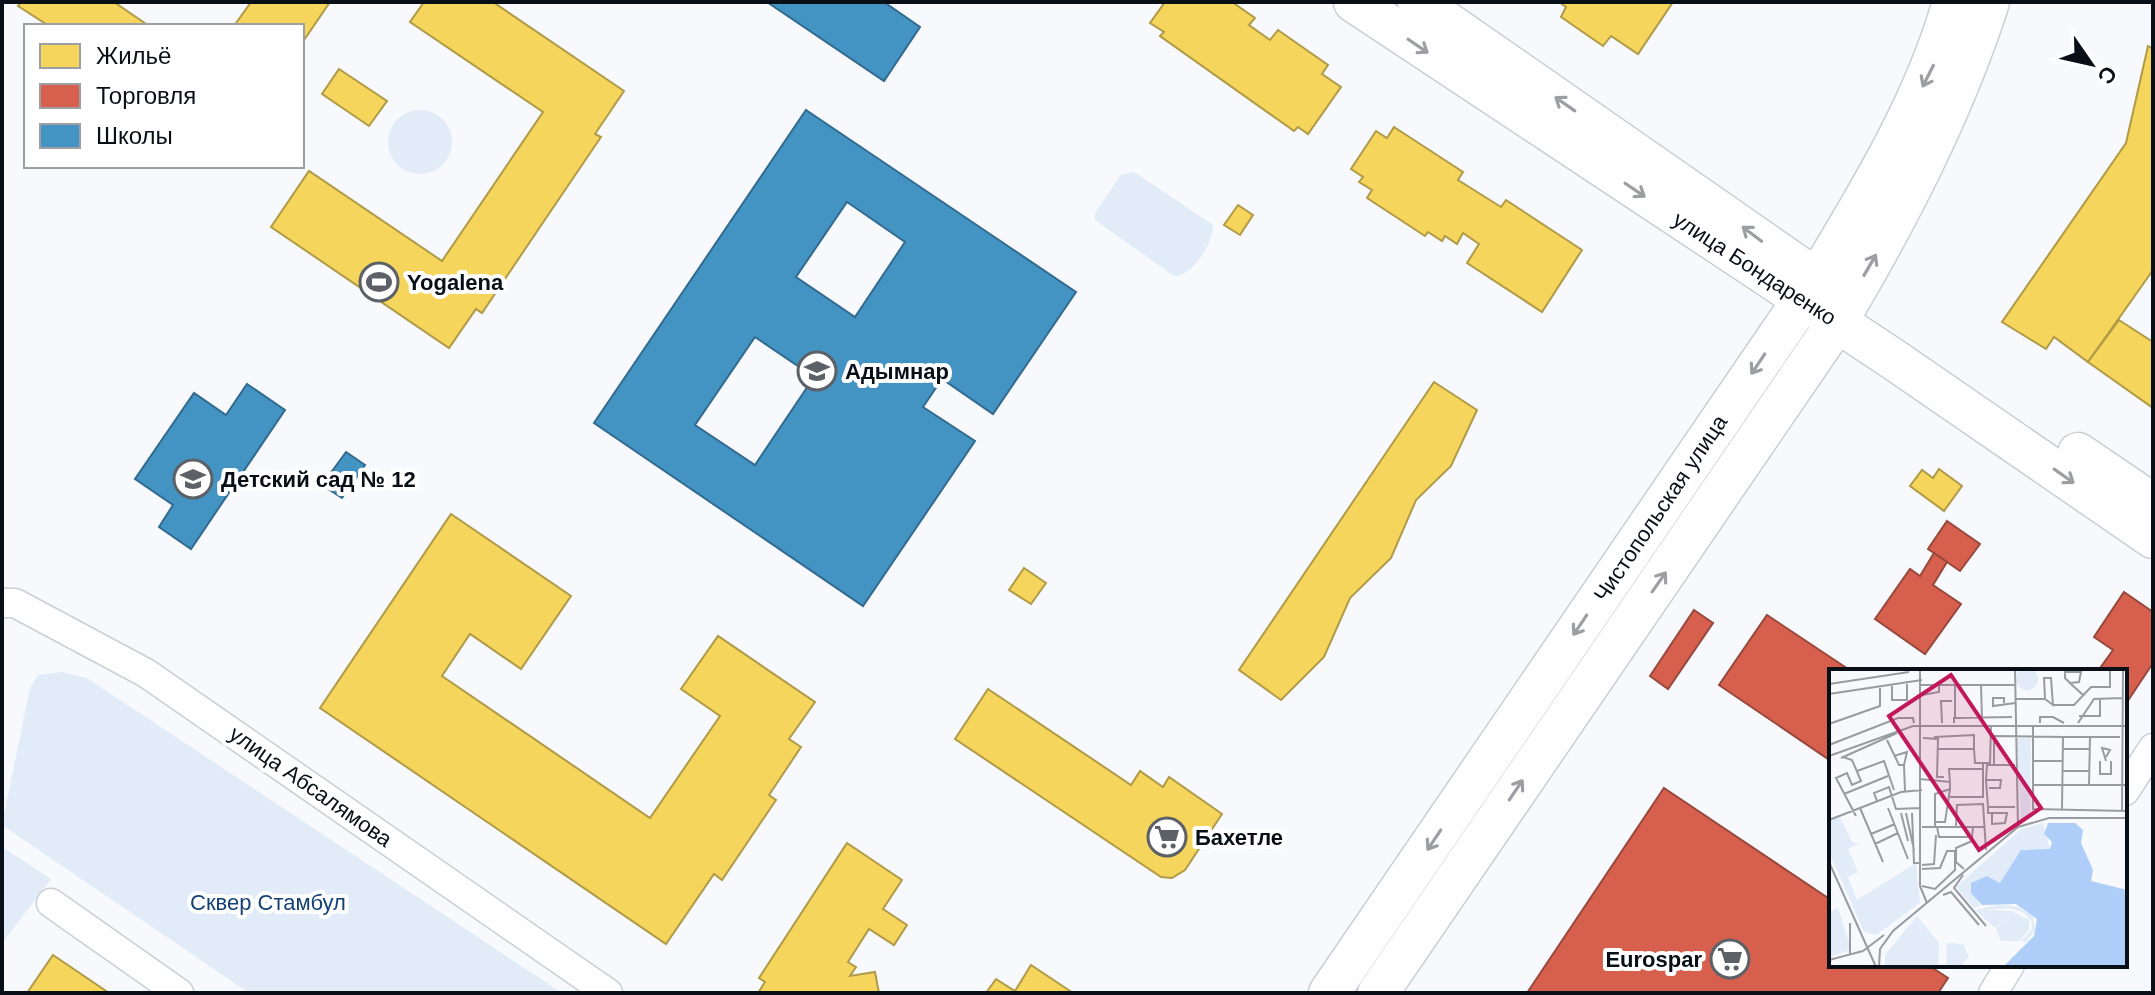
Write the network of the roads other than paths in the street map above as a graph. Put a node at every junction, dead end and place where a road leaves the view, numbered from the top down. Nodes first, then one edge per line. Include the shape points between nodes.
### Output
1 (1354, 2) edge
2 (1418, 2) edge
3 (1953, 2) edge
4 (1989, 2) edge
5 (1810, 289) junction
6 (1843, 312) junction
7 (2153, 504) edge
8 (2153, 538) edge
9 (2, 603) edge
10 (2153, 748) edge
11 (2127, 788) edge
12 (51, 903) dead end
13 (2009, 967) edge
14 (179, 993) edge
15 (608, 993) edge
16 (1329, 993) edge
17 (1378, 993) edge
18 (1993, 993) edge

1 -> 5 main road, улица Бондаренко
5 -> 2 main road, улица Бондаренко
3 -> 5 main road, Чистопольская улица via 1936,60 1865,198
6 -> 4 main road, Чистопольская улица via 1890,230 1962,80
5 - 6 main road, улица Бондаренко
5 -> 16 main road, Чистопольская улица
6 - 7 main road, улица Бондаренко
6 -> 8 main road, улица Бондаренко
17 -> 6 main road, Чистопольская улица
9 - 15 street, улица Абсалямова via 15,603 146,673
10 - 11 street
12 - 14 street
13 - 18 street

